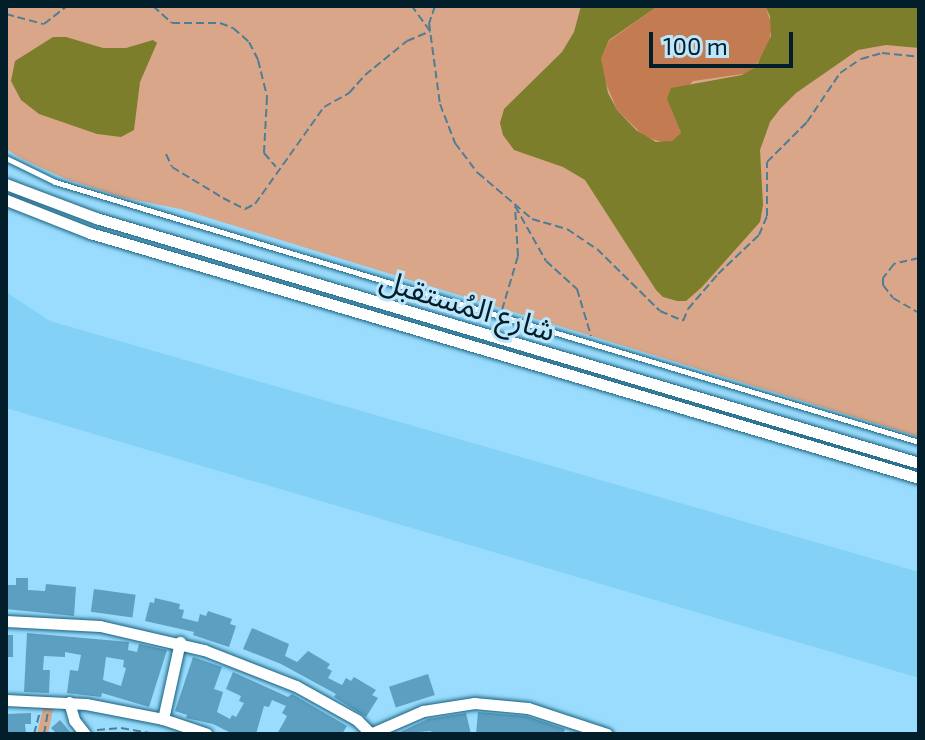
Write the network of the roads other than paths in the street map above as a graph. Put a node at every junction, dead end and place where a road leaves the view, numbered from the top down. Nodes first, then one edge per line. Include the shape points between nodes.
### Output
1 (6, 158) edge
2 (6, 184) edge
3 (6, 200) edge
4 (919, 442) edge
5 (919, 463) edge
6 (919, 478) edge
7 (6, 621) edge
8 (180, 642) junction
9 (6, 700) edge
10 (69, 702) junction
11 (163, 719) junction
12 (579, 729) edge
13 (84, 734) edge
14 (207, 734) edge
15 (370, 734) edge
16 (607, 734) edge

1 - 4 lane via 55,182
2 - 5 street, شارع المُستقبل via 84,214
3 - 6 street, شارع المُستقبل via 90,233
7 - 8 street via 100,626
8 - 11 street
8 - 15 street via 296,686 357,720
9 - 10 street
10 - 11 street
10 - 13 street
11 - 14 street
12 - 15 street via 528,708 474,703 423,711
12 - 16 street

